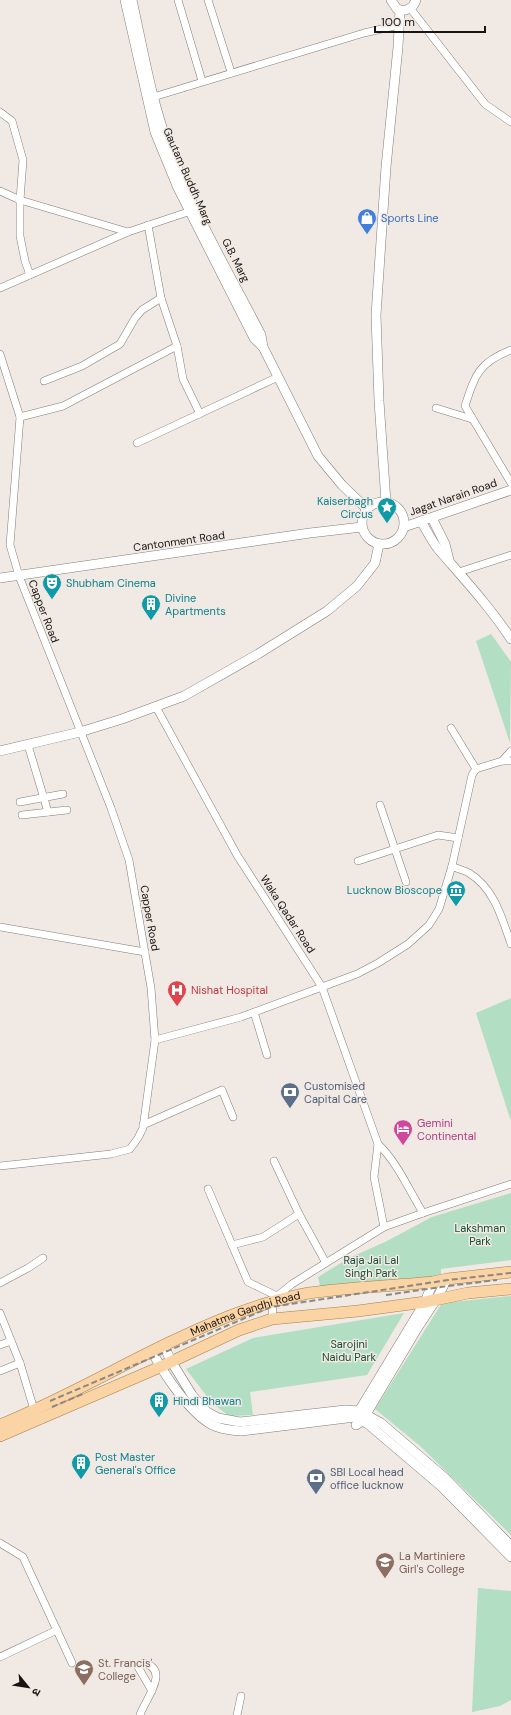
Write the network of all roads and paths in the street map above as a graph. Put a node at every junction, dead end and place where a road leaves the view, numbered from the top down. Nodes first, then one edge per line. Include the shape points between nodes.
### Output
1 (125, 0) edge
2 (132, 0) edge
3 (178, 0) edge
4 (208, 0) edge
5 (391, 0) edge
6 (416, 0) edge
7 (410, 8) junction
8 (400, 10) junction
9 (399, 25) junction
10 (231, 72) junction
11 (202, 82) junction
12 (151, 98) junction
13 (0, 112) edge
14 (511, 122) edge
15 (0, 191) edge
16 (20, 200) junction
17 (193, 210) junction
18 (148, 225) junction
19 (128, 232) junction
20 (30, 274) junction
21 (0, 288) edge
22 (161, 298) junction
23 (177, 346) junction
24 (511, 350) edge
25 (0, 354) edge
26 (278, 377) junction
27 (44, 382) dead end
28 (436, 408) dead end
29 (200, 414) junction
30 (20, 417) junction
31 (472, 419) junction
32 (137, 443) dead end
33 (511, 483) edge
34 (511, 490) edge
35 (386, 502) junction
36 (367, 509) junction
37 (432, 518) junction
38 (421, 521) junction
39 (362, 527) junction
40 (404, 527) junction
41 (379, 544) junction
42 (511, 555) edge
43 (448, 560) junction
44 (459, 572) junction
45 (19, 576) junction
46 (0, 578) edge
47 (511, 639) edge
48 (156, 707) junction
49 (451, 728) dead end
50 (80, 732) junction
51 (28, 745) junction
52 (0, 751) edge
53 (511, 751) edge
54 (502, 760) junction
55 (511, 761) edge
56 (476, 769) junction
57 (63, 794) dead end
58 (44, 798) junction
59 (20, 802) dead end
60 (380, 805) dead end
61 (67, 810) dead end
62 (48, 812) junction
63 (22, 816) dead end
64 (458, 838) junction
65 (395, 849) junction
66 (358, 861) dead end
67 (452, 866) junction
68 (406, 882) dead end
69 (0, 928) edge
70 (511, 944) edge
71 (145, 952) junction
72 (322, 987) junction
73 (254, 1012) junction
74 (155, 1040) junction
75 (266, 1055) dead end
76 (233, 1117) dead end
77 (143, 1125) junction
78 (378, 1144) junction
79 (274, 1161) dead end
80 (0, 1166) edge
81 (511, 1184) edge
82 (208, 1189) dead end
83 (423, 1213) junction
84 (299, 1214) junction
85 (384, 1227) junction
86 (232, 1245) junction
87 (43, 1258) dead end
88 (326, 1263) junction
89 (511, 1272) edge
90 (447, 1279) junction
91 (433, 1282) junction
92 (0, 1283) edge
93 (511, 1289) edge
94 (437, 1298) junction
95 (275, 1299) junction
96 (425, 1302) junction
97 (0, 1313) edge
98 (272, 1319) junction
99 (11, 1341) junction
100 (0, 1345) edge
101 (164, 1346) junction
102 (152, 1351) junction
103 (171, 1361) junction
104 (20, 1363) junction
105 (160, 1367) junction
106 (0, 1371) edge
107 (36, 1415) junction
108 (360, 1415) junction
109 (0, 1424) edge
110 (0, 1436) edge
111 (0, 1543) edge
112 (511, 1546) edge
113 (511, 1557) edge
114 (57, 1630) junction
115 (0, 1657) edge
116 (72, 1663) dead end
117 (152, 1691) dead end
118 (241, 1696) dead end
119 (140, 1715) edge
120 (237, 1715) edge

1 - 12 street
2 - 12 street, G.B. Marg
3 - 11 street
4 - 10 street
5 - 8 street
6 - 7 street
7 - 8 street
7 - 14 street via 485,104
8 - 9 street
9 - 10 street
9 - 35 street via 376,315
10 - 11 street
11 - 12 street
12 - 17 street, G.B. Marg
13 - 16 street via 12,121 23,160
15 - 16 street
16 - 19 street
16 - 20 street via 20,236
17 - 18 street
17 - 26 street, G.B. Marg via 261,335 263,347
18 - 19 street
18 - 22 street
19 - 20 street
20 - 21 street
22 - 23 street
22 - 27 street via 142,310 120,344 82,366
23 - 29 street via 183,379
23 - 30 street via 63,406
24 - 31 street via 494,356 473,381 465,406
25 - 30 street
26 - 29 street
26 - 36 street, G.B. Marg via 318,456 342,485
28 - 31 street
29 - 32 street
30 - 45 street, Capper Road via 10,545
31 - 33 street
34 - 37 street, Jagat Narain Road
35 - 36 street via 379,502
35 - 40 street via 395,505 401,511
36 - 39 street via 362,518
37 - 38 street, Jagat Narain Road
37 - 43 street via 445,544
38 - 40 street, Jagat Narain Road
38 - 43 street via 438,550
39 - 41 street via 371,541
39 - 45 street, Cantonment Road
40 - 41 street via 401,535 395,540
41 - 48 street via 375,563 357,586 327,611 191,692
42 - 44 street
43 - 44 street
44 - 47 street via 499,620
45 - 46 street, Cantonment Road
45 - 50 street, Capper Road
48 - 50 street
48 - 72 street, Waka Qadar Road via 237,855
49 - 56 street
50 - 51 street
50 - 71 street, Capper Road via 129,860
51 - 52 street
51 - 58 street
53 - 54 street
54 - 55 street
54 - 56 street
56 - 64 street via 472,775
57 - 58 street
58 - 59 street
58 - 62 street
60 - 65 street
61 - 62 street
62 - 63 street
64 - 65 street via 438,835
64 - 67 street
65 - 66 street
65 - 68 street
67 - 70 street via 469,873 482,884 496,902
67 - 72 street via 439,909 429,925 408,944 378,963
69 - 71 street
71 - 74 street, Capper Road
72 - 73 street
72 - 78 street, Waka Qadar Road
73 - 74 street
73 - 75 street
74 - 77 street, Capper Road
76 - 77 street via 222,1090
77 - 80 street, Capper Road via 138,1138 130,1148 111,1154
78 - 83 street, Waka Qadar Road via 395,1166
78 - 85 street, Waka Qadar Road via 374,1177
79 - 84 street
81 - 83 street
82 - 86 street
83 - 85 street
84 - 86 street via 263,1237
84 - 88 street
85 - 88 street
86 - 95 street via 248,1282
87 - 92 street
88 - 95 street via 292,1284
89 - 90 main road, Mahatma Gandhi Road
90 - 91 main road, Mahatma Gandhi Road
90 - 94 street
91 - 95 main road, Mahatma Gandhi Road via 318,1292
91 - 96 street
93 - 94 main road, Mahatma Gandhi Road
94 - 96 main road, Mahatma Gandhi Road
94 - 108 street
95 - 98 street
95 - 101 main road, Mahatma Gandhi Road via 228,1316
96 - 98 main road, Mahatma Gandhi Road
96 - 108 street
97 - 99 street
98 - 103 main road, Mahatma Gandhi Road via 239,1330
99 - 100 street
99 - 104 street
101 - 102 main road, Mahatma Gandhi Road
101 - 103 street
102 - 105 street
102 - 107 main road, Mahatma Gandhi Road
103 - 105 main road, Mahatma Gandhi Road
103 - 108 street via 192,1396 207,1412 218,1418 240,1422 345,1410
104 - 106 street
104 - 107 street
105 - 107 main road, Mahatma Gandhi Road
105 - 108 street via 194,1412 209,1424 223,1429 241,1431
107 - 109 main road, Mahatma Gandhi Road
107 - 110 main road, Mahatma Gandhi Road
108 - 112 street via 380,1423 446,1478
108 - 113 street via 442,1487
111 - 114 street via 23,1557
114 - 115 street
114 - 116 street
117 - 119 street
118 - 120 street

